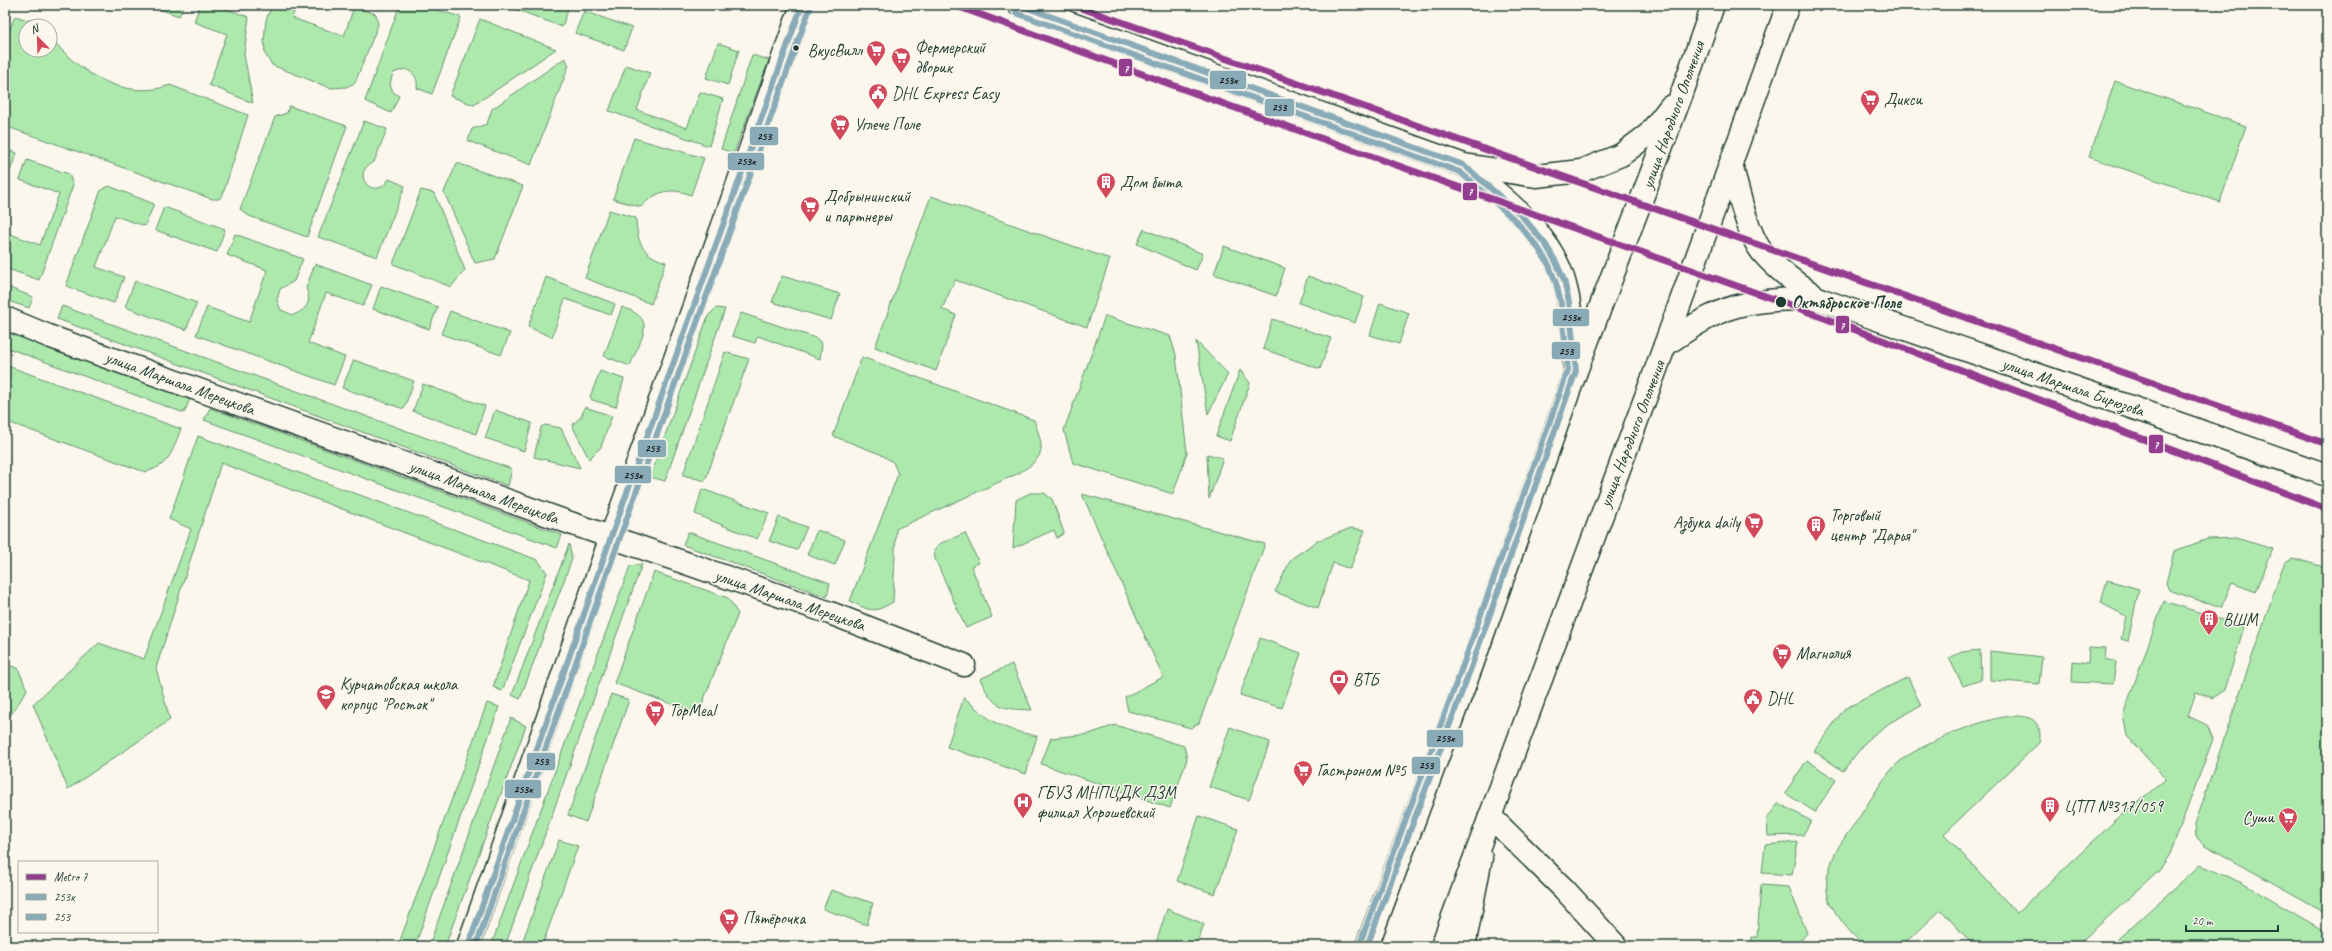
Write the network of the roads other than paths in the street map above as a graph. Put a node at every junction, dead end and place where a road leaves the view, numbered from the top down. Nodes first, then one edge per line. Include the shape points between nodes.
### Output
1 (802, 5) edge
2 (1019, 5) edge
3 (1713, 5) edge
4 (1788, 5) edge
5 (1682, 92) junction
6 (1731, 163) junction
7 (1464, 165) junction
8 (1819, 299) junction
9 (5, 318) edge
10 (1665, 345) junction
11 (1576, 371) junction
12 (2327, 475) edge
13 (611, 537) junction
14 (964, 665) dead end
15 (1490, 816) junction
16 (468, 946) edge
17 (1367, 946) edge
18 (1442, 946) edge
19 (1464, 946) edge
20 (1616, 946) edge

1 - 13 street
2 - 7 street
3 - 5 street, улица Народного Ополчения
4 - 6 street, улица Народного Ополчения
5 - 7 street via 1649,134 1621,155 1581,171 1536,176
5 - 11 street, улица Народного Ополчения
6 - 8 street, улица Маршала Бирюзова via 1744,213 1762,252 1790,279
6 - 10 street, улица Народного Ополчения
7 - 11 street via 1522,213 1549,248 1564,281
8 - 10 street, улица Маршала Бирюзова via 1783,299 1736,306 1697,324
8 - 12 street, улица Маршала Бирюзова
9 - 13 street, улица Маршала Мерецкова via 51,337
10 - 15 street, улица Народного Ополчения
11 - 17 street, улица Народного Ополчения via 1472,665
13 - 14 street, улица Маршала Мерецкова via 830,613
13 - 16 street
15 - 18 street
15 - 19 street
15 - 20 street

